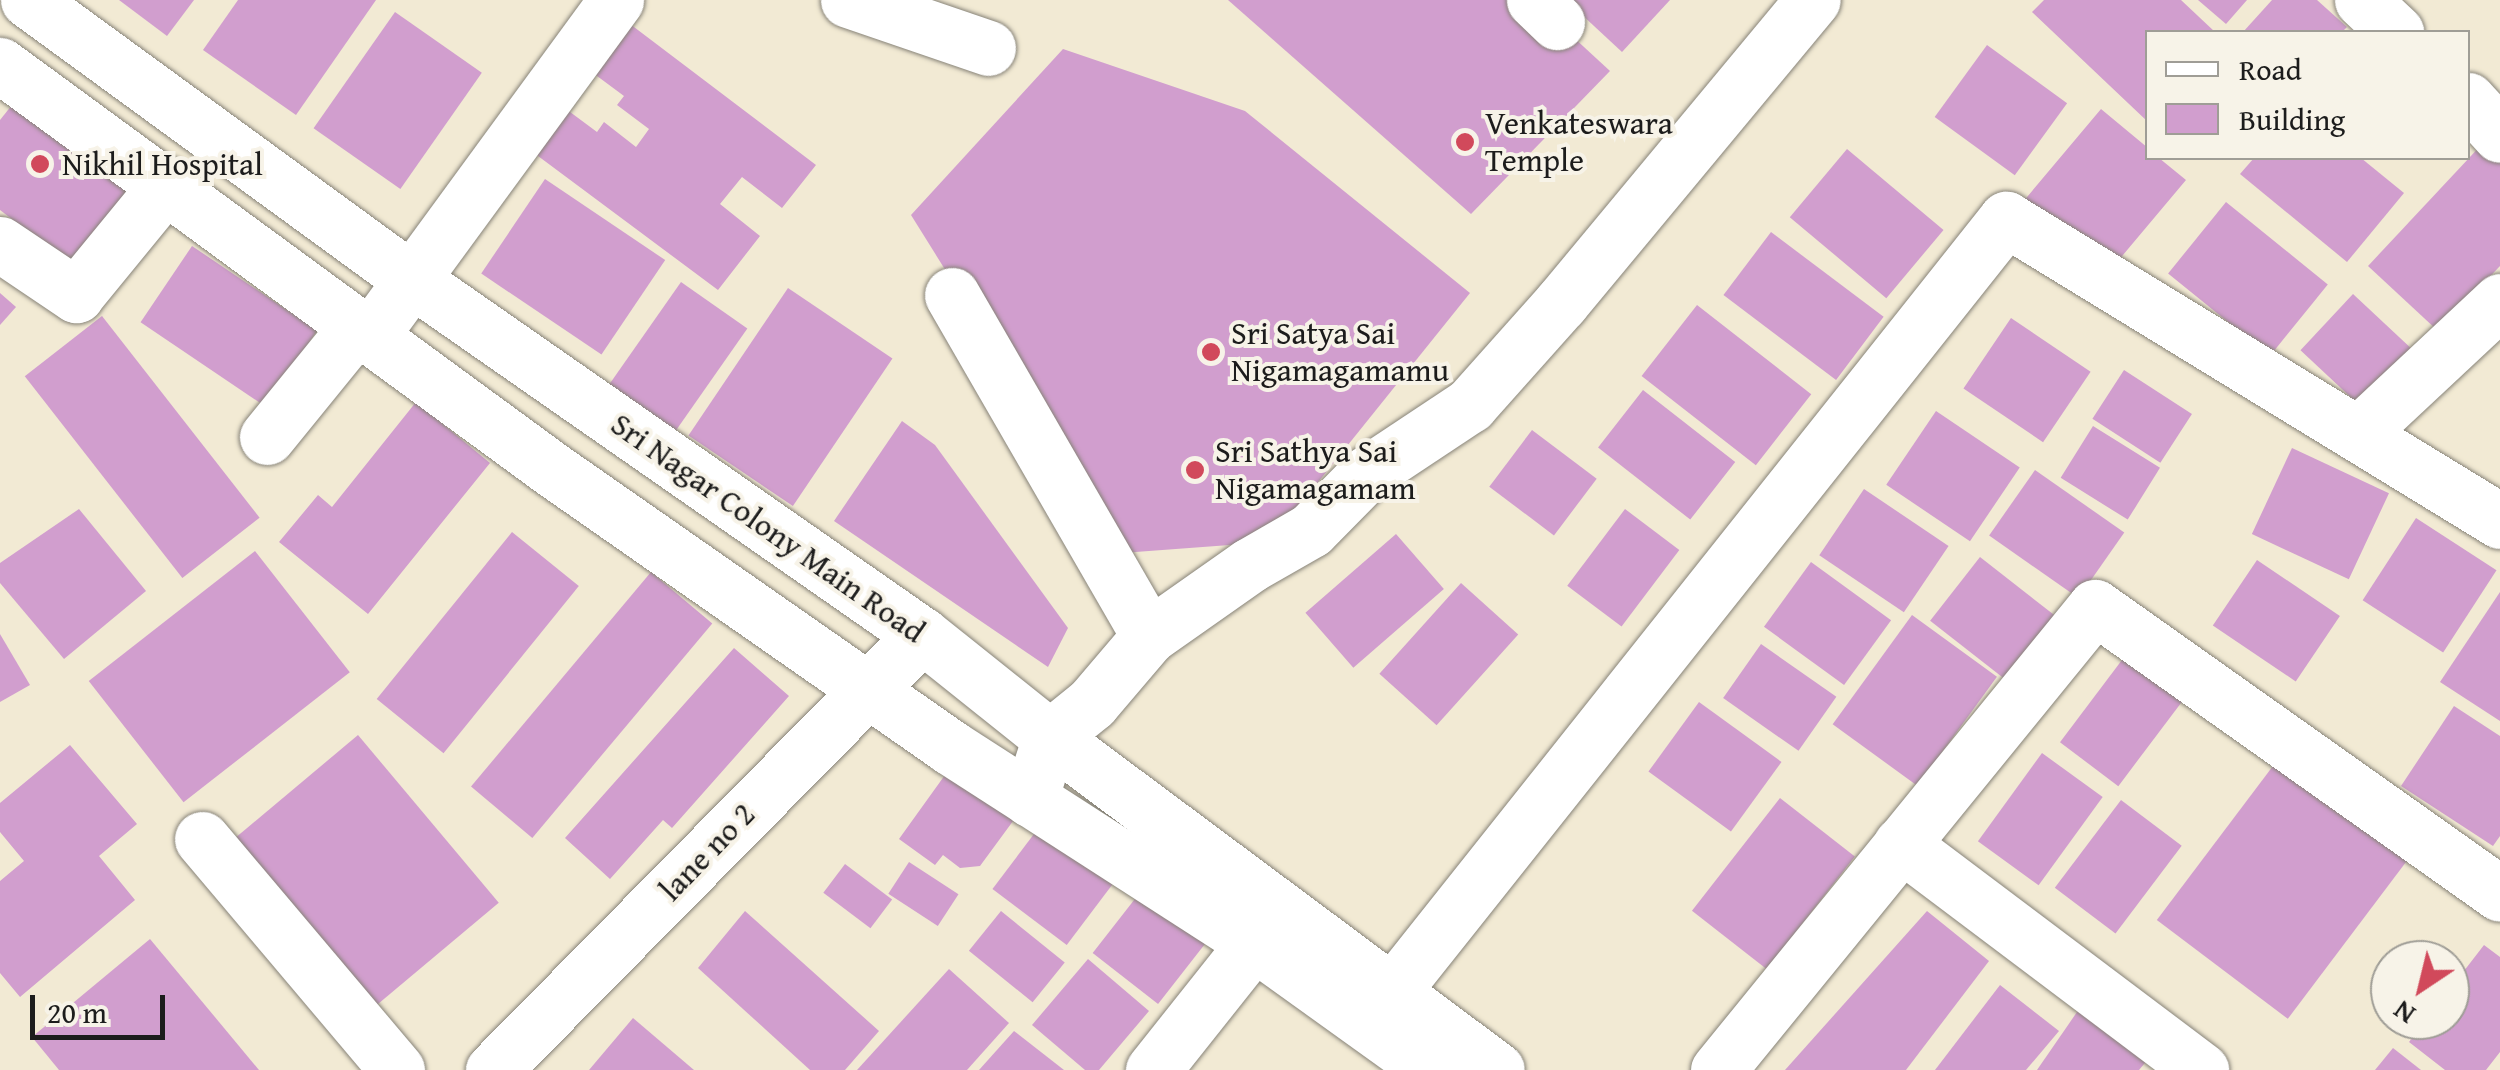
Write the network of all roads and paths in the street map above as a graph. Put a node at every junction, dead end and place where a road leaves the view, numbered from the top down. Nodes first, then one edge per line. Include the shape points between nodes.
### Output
1 (28, 0) edge
2 (616, 0) edge
3 (848, 0) edge
4 (1813, 0) edge
5 (2362, 0) edge
6 (2394, 30) edge
7 (988, 48) dead end
8 (0, 65) edge
9 (168, 184) junction
10 (0, 244) edge
11 (411, 279) junction
12 (952, 295) dead end
13 (2500, 301) edge
14 (364, 330) junction
15 (2359, 434) junction
16 (267, 437) dead end
17 (2500, 520) edge
18 (922, 635) junction
19 (1148, 636) junction
20 (866, 689) junction
21 (1050, 737) junction
22 (1030, 798) junction
23 (202, 839) dead end
24 (1901, 844) junction
25 (2500, 894) edge
26 (1254, 943) junction
27 (1392, 993) junction
28 (397, 1070) edge
29 (493, 1070) edge
30 (1153, 1070) edge
31 (1431, 1070) edge
32 (1497, 1070) edge
33 (1718, 1070) edge
34 (2201, 1070) edge

1 - 11 street, Sri Nagar Colony Main Road
2 - 11 street
3 - 7 street
4 - 19 street via 1470,405 1366,474 1311,530
5 - 6 street
8 - 9 street
9 - 10 street via 76,295
9 - 14 street
11 - 14 street
11 - 18 street, Sri Nagar Colony Main Road
12 - 19 street
13 - 15 street
14 - 16 street
14 - 20 street
15 - 17 street
15 - 27 street via 2006,219
18 - 20 street, lane no 2
18 - 21 street, Sri Nagar Colony Main Road
19 - 21 street via 1092,703
20 - 22 street
20 - 29 street, lane no 2
21 - 22 street
21 - 27 street, Sri Nagar Colony Main Road
22 - 26 street
23 - 28 street
24 - 25 street via 2095,607
24 - 33 street
24 - 34 street
26 - 30 street
26 - 31 street
27 - 32 street, Sri Nagar Colony Main Road

